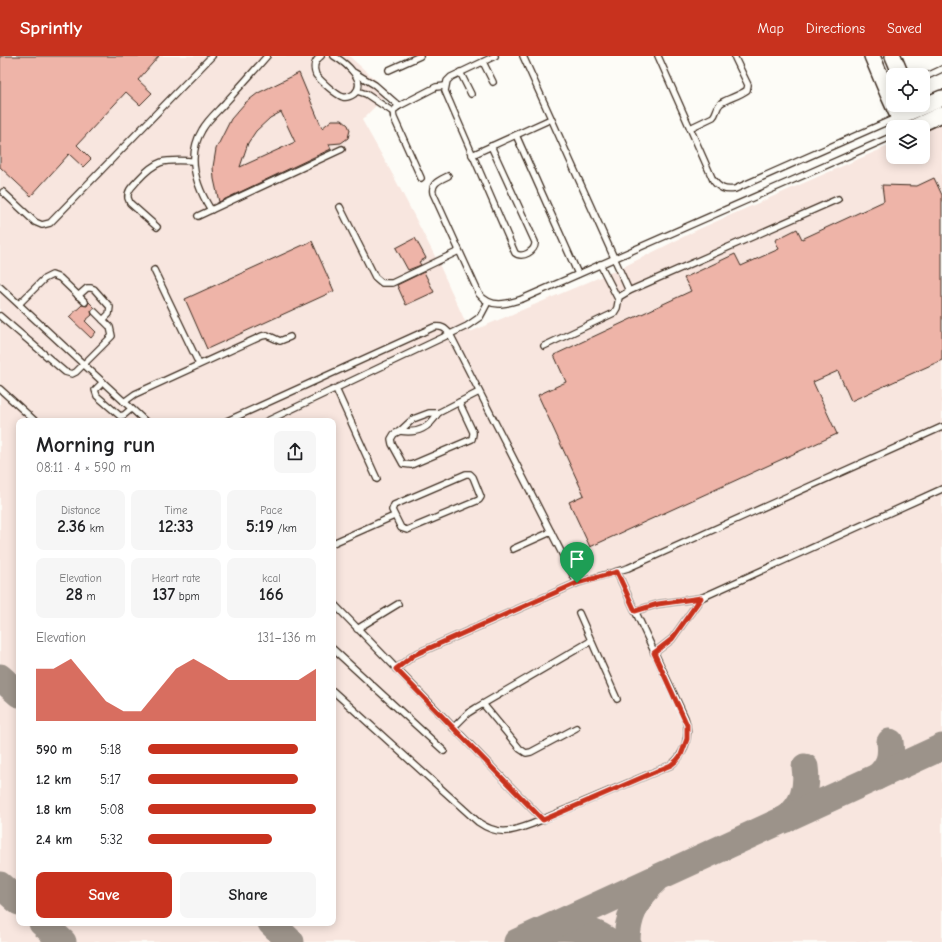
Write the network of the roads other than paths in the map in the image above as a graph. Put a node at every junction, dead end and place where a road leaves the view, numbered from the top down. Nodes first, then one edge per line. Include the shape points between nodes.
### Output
1 (212, 56) edge
2 (268, 56) edge
3 (319, 56) edge
4 (334, 56) edge
5 (420, 56) edge
6 (495, 56) edge
7 (523, 56) edge
8 (658, 56) edge
9 (872, 56) edge
10 (893, 56) edge
11 (735, 58) dead end
12 (483, 62) junction
13 (898, 68) edge
14 (942, 69) edge
15 (389, 70) dead end
16 (460, 72) junction
17 (354, 73) junction
18 (930, 75) edge
19 (493, 82) dead end
20 (886, 85) edge
21 (445, 86) junction
22 (357, 91) junction
23 (471, 94) dead end
24 (942, 98) edge
25 (930, 102) edge
26 (399, 106) junction
27 (393, 112) junction
28 (915, 112) edge
29 (942, 114) edge
30 (551, 119) junction
31 (906, 119) edge
32 (690, 128) junction
33 (516, 135) junction
34 (886, 139) edge
35 (491, 146) junction
36 (342, 149) dead end
37 (472, 155) junction
38 (193, 161) junction
39 (448, 176) dead end
40 (421, 178) dead end
41 (3, 192) dead end
42 (838, 199) dead end
43 (340, 207) dead end
44 (211, 210) junction
45 (198, 216) dead end
46 (158, 227) dead end
47 (459, 251) junction
48 (614, 259) junction
49 (600, 264) junction
50 (154, 270) dead end
51 (578, 274) junction
52 (0, 287) edge
53 (629, 290) junction
54 (78, 296) junction
55 (618, 299) junction
56 (85, 302) dead end
57 (488, 302) junction
58 (19, 304) junction
59 (95, 312) dead end
60 (0, 316) edge
61 (103, 320) junction
62 (450, 334) junction
63 (290, 337) dead end
64 (544, 346) dead end
65 (84, 364) junction
66 (199, 364) junction
67 (103, 382) junction
68 (0, 389) edge
69 (336, 389) junction
70 (479, 392) junction
71 (124, 402) junction
72 (459, 402) junction
73 (131, 408) junction
74 (438, 413) junction
75 (32, 418) edge
76 (142, 418) edge
77 (234, 418) edge
78 (273, 418) edge
79 (942, 427) edge
80 (400, 431) junction
81 (377, 479) dead end
82 (942, 488) edge
83 (394, 516) junction
84 (551, 532) junction
85 (336, 542) edge
86 (513, 549) dead end
87 (617, 572) junction
88 (577, 583) junction
89 (701, 598) junction
90 (398, 604) dead end
91 (336, 606) edge
92 (635, 611) junction
93 (579, 613) dead end
94 (357, 628) junction
95 (591, 641) junction
96 (336, 652) edge
97 (654, 653) junction
98 (396, 669) junction
99 (336, 694) edge
100 (616, 699) dead end
101 (483, 704) junction
102 (453, 728) junction
103 (576, 728) dead end
104 (444, 751) dead end
105 (543, 820) junction

1 - 41 lane via 50,223 42,225 35,222
2 - 38 lane via 207,123 196,143
3 - 22 lane via 314,68 319,78 343,97
4 - 17 lane
5 - 15 lane
6 - 12 lane
7 - 30 lane
8 - 32 lane
9 - 20 street
10 - 13 street
11 - 32 lane via 748,85 747,90 720,104 713,117
12 - 16 lane
12 - 19 lane
14 - 18 lane
16 - 21 lane via 450,77
16 - 23 lane
17 - 22 lane via 358,80
17 - 26 lane via 375,85
21 - 26 lane
21 - 37 lane via 446,96
22 - 27 lane
24 - 25 street
26 - 27 lane
27 - 40 lane
28 - 31 street
29 - 31 street
30 - 33 lane
30 - 48 lane
31 - 32 lane via 730,190 721,188 713,180
33 - 35 lane
33 - 51 lane
34 - 48 lane
35 - 37 lane
35 - 37 lane via 535,242 533,250 520,255 515,253
36 - 44 lane
38 - 44 lane via 200,191
38 - 46 lane via 159,162 148,169 129,190 130,203
39 - 47 lane via 434,184 432,190
42 - 53 lane
43 - 47 lane via 375,277 382,283 392,283
44 - 45 lane
47 - 57 lane via 479,294
48 - 49 lane
48 - 53 lane
49 - 51 lane
49 - 55 lane
50 - 66 lane
51 - 57 lane via 516,301 501,304
52 - 58 lane
53 - 55 lane
54 - 56 lane
54 - 58 lane via 60,278 52,275 44,279
54 - 61 lane via 87,288 94,289 110,307 109,314
55 - 64 lane via 614,312
57 - 62 lane via 483,313 475,321
58 - 65 lane
59 - 61 lane
60 - 65 lane via 67,374 74,374
61 - 65 lane via 112,330 112,336
62 - 69 lane
62 - 70 lane
62 - 77 lane via 442,327 434,327
63 - 66 lane via 280,341 267,335 262,336
65 - 67 lane
66 - 71 lane via 135,394
67 - 71 lane
67 - 73 lane via 95,392 107,405 120,416 124,416
68 - 75 lane
69 - 78 lane
69 - 81 lane
70 - 72 lane
70 - 84 lane
71 - 73 lane
72 - 74 lane
72 - 80 lane via 473,432 470,440 406,465 391,441 394,434
73 - 76 lane
74 - 80 lane via 421,415
74 - 80 lane via 423,429
79 - 87 lane
82 - 89 lane
83 - 83 lane via 400,528 407,530 481,497 472,475 466,474 394,505
83 - 85 lane
84 - 86 lane
84 - 88 lane
87 - 88 lane
87 - 92 lane
88 - 98 lane via 414,655
89 - 92 lane via 658,604
89 - 97 lane via 672,639
90 - 94 lane
91 - 94 lane
92 - 97 lane
93 - 95 lane
94 - 98 lane
95 - 100 lane
95 - 101 lane
96 - 104 lane
97 - 105 lane via 687,725 687,739 681,755 671,765
98 - 102 lane
99 - 105 lane via 486,828 512,831
101 - 102 lane
101 - 103 lane via 526,753
102 - 105 lane

